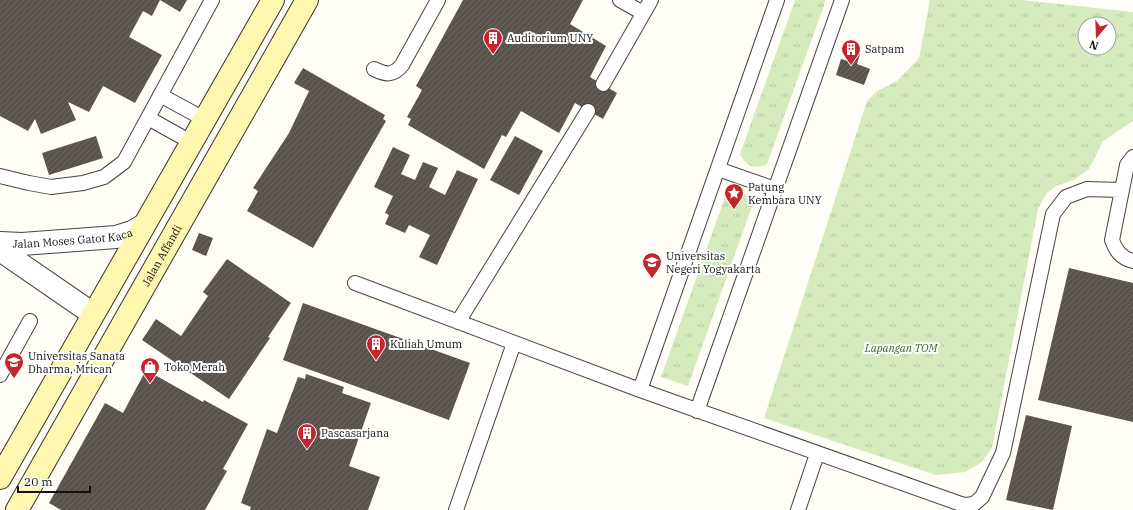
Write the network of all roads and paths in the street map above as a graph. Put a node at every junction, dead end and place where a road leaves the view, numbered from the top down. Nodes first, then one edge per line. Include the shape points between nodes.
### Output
1 (212, 0) edge
2 (273, 0) edge
3 (307, 0) edge
4 (438, 0) edge
5 (620, 0) edge
6 (651, 0) edge
7 (842, 0) edge
8 (773, 1) edge
9 (643, 13) junction
10 (374, 69) dead end
11 (603, 84) dead end
12 (160, 95) junction
13 (588, 111) dead end
14 (148, 118) junction
15 (204, 120) junction
16 (191, 142) junction
17 (1133, 157) edge
18 (718, 169) junction
19 (0, 176) edge
20 (775, 189) junction
21 (1121, 190) junction
22 (144, 225) junction
23 (0, 243) edge
24 (0, 250) edge
25 (1133, 261) edge
26 (355, 283) dead end
27 (93, 314) junction
28 (30, 321) dead end
29 (458, 322) junction
30 (514, 343) junction
31 (0, 375) edge
32 (640, 390) junction
33 (697, 411) junction
34 (817, 454) junction
35 (0, 478) edge
36 (17, 510) edge
37 (456, 510) edge
38 (798, 510) edge

1 - 12 lane
2 - 15 main road
3 - 36 main road, Jalan Affandi
4 - 10 lane via 397,71 390,74
5 - 9 lane
6 - 9 lane
7 - 20 lane
8 - 18 lane
9 - 11 lane
12 - 14 lane
12 - 15 lane
13 - 29 lane
14 - 16 lane
14 - 19 lane via 124,162 104,177 83,183 51,187
15 - 16 main road
16 - 22 main road
17 - 21 lane via 1126,165
18 - 20 lane
18 - 32 lane
20 - 33 lane
21 - 25 lane via 1112,240 1116,251
21 - 34 lane via 1087,189 1066,196 1053,214 1003,453 982,497 974,504 964,505
22 - 23 street, Jalan Moses Gatot Kaca via 116,237 22,244
22 - 27 main road
24 - 27 street, Jalan Moses Gatot Kaca
26 - 29 lane
27 - 35 main road
28 - 31 lane
29 - 30 lane
30 - 32 lane
30 - 37 lane
32 - 33 lane
33 - 34 lane
34 - 38 lane

